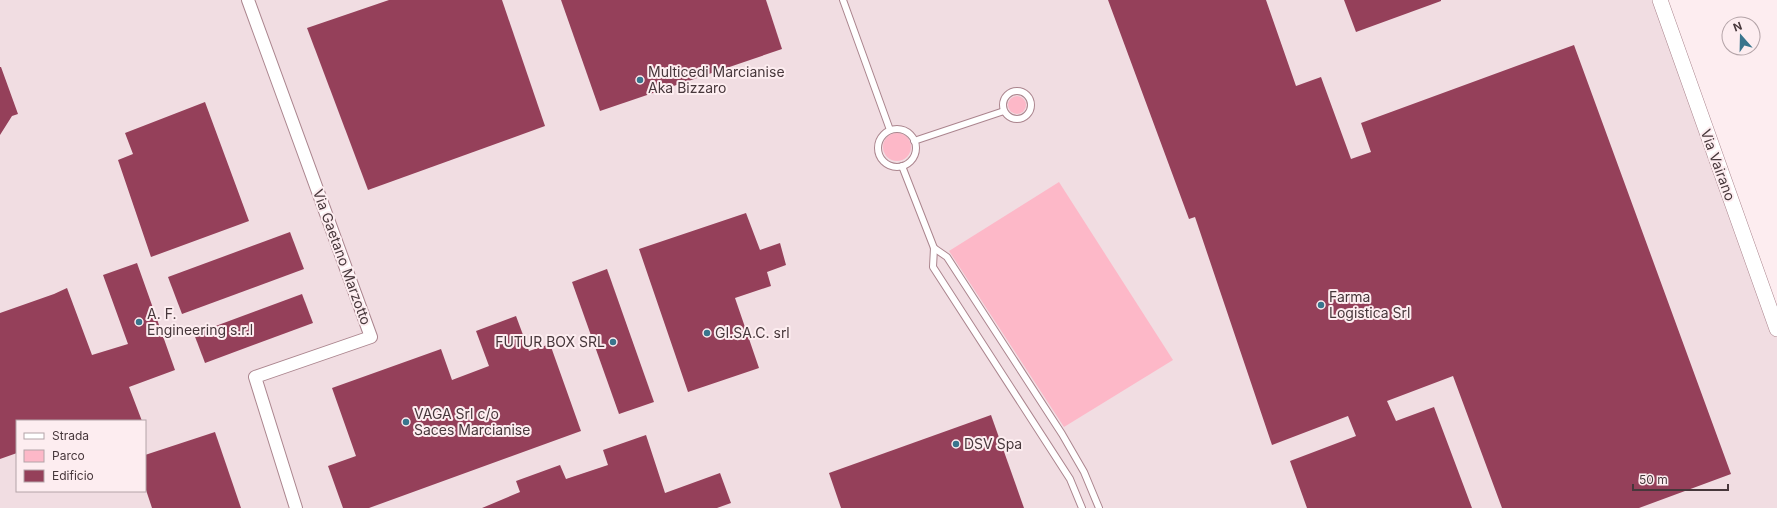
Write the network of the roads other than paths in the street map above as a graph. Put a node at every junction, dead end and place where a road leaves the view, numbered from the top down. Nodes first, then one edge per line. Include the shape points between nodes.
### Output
1 (248, 0) edge
2 (843, 0) edge
3 (1660, 0) edge
4 (1004, 111) junction
5 (890, 130) junction
6 (914, 141) junction
7 (902, 166) junction
8 (934, 248) junction
9 (1777, 329) edge
10 (296, 508) edge
11 (1082, 508) edge
12 (1099, 508) edge

1 - 10 street, Via Gaetano Marzotto via 371,337 255,377
2 - 5 lane
3 - 9 street, Via Vairano
4 - 4 lane via 1010,118 1024,117 1030,110 1031,102 1022,91 1013,91 1003,101
4 - 6 lane
5 - 6 lane via 902,129 912,136
5 - 7 lane via 878,143 880,156 889,165
6 - 7 lane via 916,147 912,158
7 - 8 lane
8 - 11 lane via 933,267 1070,479
8 - 12 lane via 947,257 1062,434 1084,472

